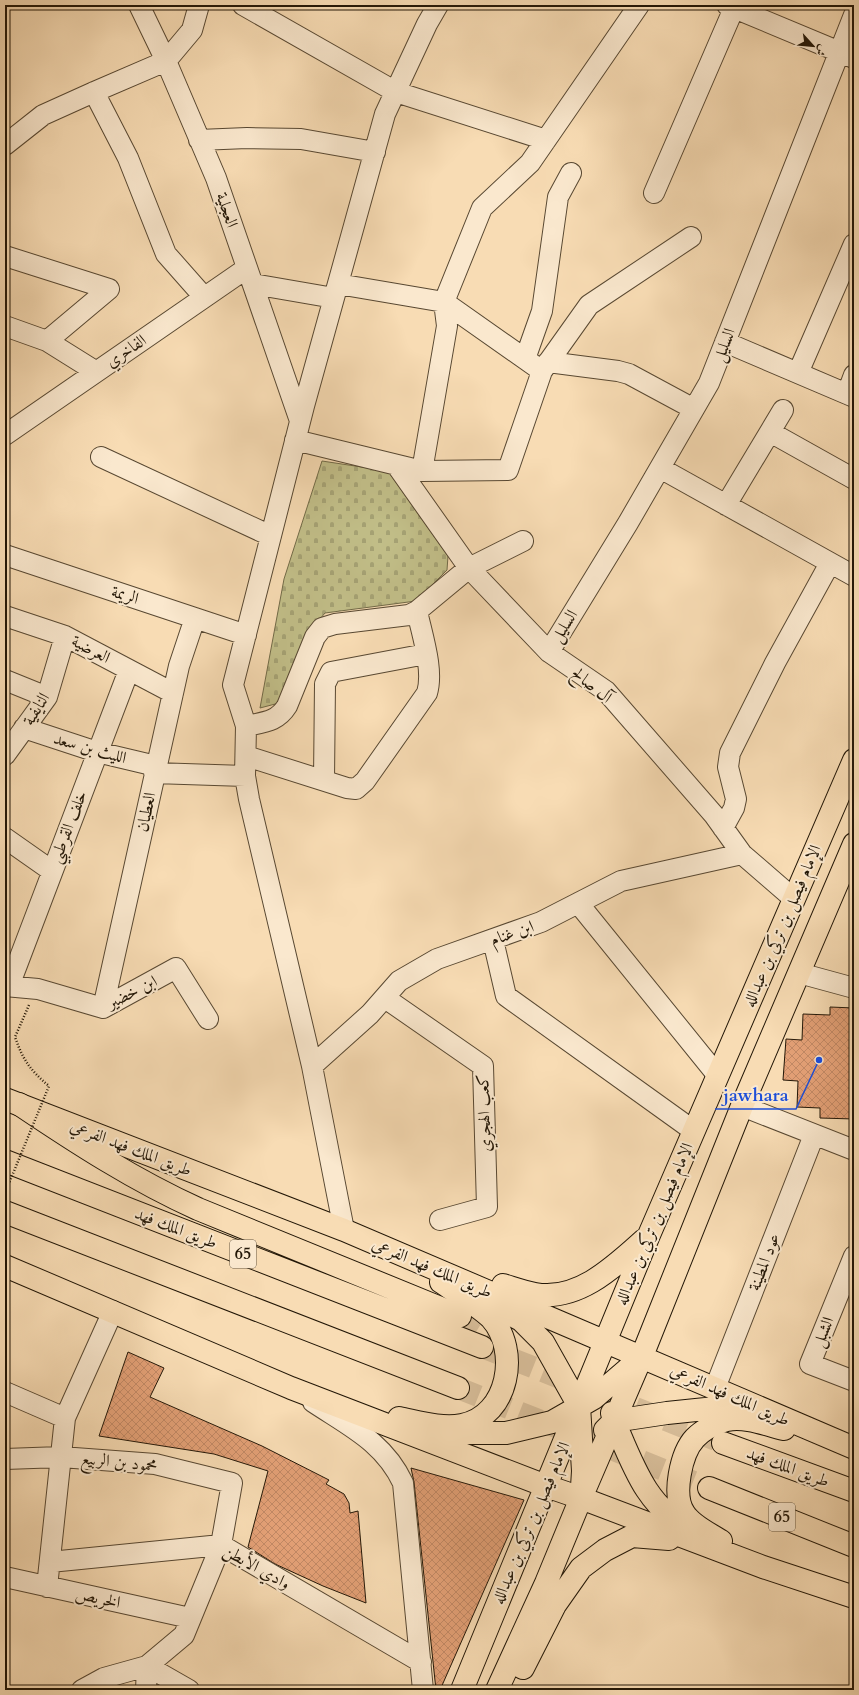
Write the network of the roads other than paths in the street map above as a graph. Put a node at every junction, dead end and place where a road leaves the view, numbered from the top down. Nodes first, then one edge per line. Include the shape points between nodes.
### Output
1 (139, 5) edge
2 (200, 5) edge
3 (243, 5) edge
4 (438, 5) edge
5 (639, 5) edge
6 (731, 6) edge
7 (854, 15) edge
8 (846, 55) edge
9 (166, 61) junction
10 (94, 92) junction
11 (396, 92) junction
12 (199, 140) junction
13 (546, 140) junction
14 (5, 145) edge
15 (375, 152) junction
16 (570, 173) dead end
17 (654, 193) dead end
18 (691, 237) dead end
19 (854, 244) edge
20 (5, 256) edge
21 (250, 276) junction
22 (336, 291) junction
23 (204, 298) junction
24 (444, 302) junction
25 (5, 326) edge
26 (47, 341) junction
27 (725, 342) junction
28 (525, 359) junction
29 (545, 367) junction
30 (95, 371) junction
31 (798, 373) junction
32 (854, 375) edge
33 (850, 396) edge
34 (694, 409) junction
35 (783, 410) dead end
36 (298, 431) junction
37 (770, 432) junction
38 (5, 435) edge
39 (101, 457) dead end
40 (397, 466) junction
41 (660, 468) junction
42 (422, 471) junction
43 (854, 479) edge
44 (726, 505) junction
45 (271, 536) junction
46 (523, 540) dead end
47 (5, 556) edge
48 (830, 562) junction
49 (469, 568) junction
50 (854, 576) edge
51 (418, 611) junction
52 (5, 616) edge
53 (195, 618) junction
54 (246, 635) junction
55 (65, 636) junction
56 (549, 652) junction
57 (426, 654) junction
58 (129, 670) junction
59 (5, 680) edge
60 (173, 693) junction
61 (47, 697) junction
62 (246, 726) junction
63 (24, 728) junction
64 (97, 752) junction
65 (5, 755) edge
66 (246, 756) junction
67 (854, 760) edge
68 (155, 770) junction
69 (246, 776) junction
70 (324, 780) junction
71 (723, 828) junction
72 (5, 838) edge
73 (854, 844) edge
74 (742, 854) junction
75 (52, 871) junction
76 (794, 898) junction
77 (578, 904) junction
78 (492, 940) junction
79 (799, 973) junction
80 (7, 986) edge
81 (854, 988) edge
82 (385, 998) junction
83 (103, 1008) junction
84 (208, 1019) dead end
85 (312, 1066) junction
86 (718, 1076) junction
87 (12, 1102) edge
88 (742, 1106) junction
89 (694, 1131) junction
90 (814, 1136) junction
91 (854, 1150) edge
92 (5, 1161) edge
93 (5, 1212) edge
94 (440, 1220) dead end
95 (5, 1224) edge
96 (344, 1230) junction
97 (649, 1235) junction
98 (854, 1256) edge
99 (411, 1260) junction
100 (5, 1266) edge
101 (850, 1276) edge
102 (201, 1287) junction
103 (113, 1311) junction
104 (460, 1316) tunnel mouth
105 (605, 1340) junction
106 (482, 1347) tunnel mouth
107 (642, 1356) junction
108 (854, 1381) edge
109 (608, 1387) junction
110 (291, 1388) junction
111 (458, 1388) tunnel mouth
112 (715, 1388) junction
113 (5, 1392) edge
114 (580, 1406) junction
115 (352, 1410) junction
116 (65, 1418) junction
117 (614, 1421) junction
118 (827, 1438) junction
119 (723, 1443) tunnel mouth
120 (854, 1448) edge
121 (581, 1453) junction
122 (61, 1456) junction
123 (5, 1459) edge
124 (546, 1486) junction
125 (709, 1488) tunnel mouth
126 (854, 1490) edge
127 (581, 1498) junction
128 (221, 1545) junction
129 (854, 1546) edge
130 (50, 1562) junction
131 (763, 1567) junction
132 (5, 1578) edge
133 (47, 1586) junction
134 (854, 1597) edge
135 (190, 1618) junction
136 (421, 1662) junction
137 (147, 1666) junction
138 (82, 1690) edge
139 (146, 1690) edge
140 (189, 1690) edge
141 (423, 1690) edge
142 (462, 1690) edge
143 (497, 1690) edge
144 (511, 1690) edge

1 - 9 street, العجلية
2 - 9 street via 192,30
3 - 11 street
4 - 11 street
5 - 13 street
6 - 8 street
6 - 17 street
7 - 8 street, السليل
8 - 27 street, السليل
9 - 10 street
9 - 12 street, العجلية
10 - 14 street via 43,115
10 - 23 street via 128,158 166,254
11 - 13 street
11 - 15 street via 385,114
12 - 15 street via 301,139
12 - 21 street, العجلية via 216,178
13 - 24 street via 530,163 482,208
15 - 22 street
16 - 28 street via 558,197 542,311
18 - 29 street via 589,305
19 - 31 street
20 - 26 street via 109,289
21 - 22 street
21 - 23 street, الفاخري
21 - 36 street, العجلية
22 - 24 street
22 - 36 street
23 - 30 street, الفاخري
24 - 28 street
24 - 42 street via 447,326
25 - 26 street
26 - 30 street
27 - 31 street
27 - 34 street, السليل via 709,383
28 - 29 street
29 - 34 street via 618,371 629,374
29 - 42 street via 508,470
30 - 38 street, الفاخري
31 - 33 street
32 - 33 street
34 - 41 street, السليل
35 - 37 street
36 - 40 street
36 - 45 street
37 - 43 street
37 - 44 street
39 - 45 street
40 - 42 street
40 - 49 street, آل صالح
41 - 44 street
41 - 56 street, السليل
44 - 48 street
45 - 54 street
46 - 49 street
47 - 53 street, الريمة
48 - 50 street
48 - 71 street via 730,753 728,767 736,799
49 - 51 street
49 - 56 street, آل صالح
51 - 57 street
51 - 62 street via 409,615 335,624 322,628 315,637 282,714 275,719
52 - 55 street, العرضية
53 - 54 street, الريمة
53 - 60 street, العطيان
54 - 62 street via 233,685
55 - 58 street, العرضية
55 - 61 street, النايفية
56 - 71 street, آل صالح via 606,691
57 - 70 street via 430,683 427,693 365,781 356,789
57 - 70 street via 331,672 325,684
58 - 60 street, العرضية
58 - 64 street, خلف القرطبي
59 - 61 street
60 - 68 street, العطيان
61 - 63 street, النايفية
62 - 66 street
63 - 64 street, الليث بن سعد
63 - 65 street, النايفية
64 - 68 street, الليث بن سعد
64 - 75 street, خلف القرطبي
66 - 69 street
66 - 70 street
67 - 76 main road, الإمام فيصل بن تركي بن عبدالله
68 - 69 street, الليث بن سعد
68 - 83 street, العطيان
69 - 85 street via 249,799
71 - 74 street, آل صالح
72 - 75 street
73 - 79 main road, الإمام فيصل بن تركي بن عبدالله
74 - 76 street, آل صالح
74 - 77 street, ابن غنام via 621,881
75 - 80 street, خلف القرطبي
76 - 86 main road, الإمام فيصل بن تركي بن عبدالله
77 - 78 street, ابن غنام via 542,922
77 - 86 street
78 - 82 street, ابن غنام via 437,959 399,981
78 - 89 street via 506,996
79 - 81 street
79 - 88 main road, الإمام فيصل بن تركي بن عبدالله
80 - 83 street, ابن خضير via 38,989
82 - 85 street, ابن غنام
82 - 94 street, كعب الهجري via 483,1066 487,1207
83 - 84 street, ابن خضير via 176,968
85 - 96 street
86 - 89 main road, الإمام فيصل بن تركي بن عبدالله
87 - 96 main road, طريق الملك فهد الفرعي
87 - 104 main road via 105,1161 160,1192
88 - 90 street
88 - 107 main road, الإمام فيصل بن تركي بن عبدالله
89 - 97 main road, الإمام فيصل بن تركي بن عبدالله
90 - 91 street
90 - 112 street, عود المطينة
92 - 106 main road, طريق الملك فهد / 65
93 - 102 main road
95 - 102 main road
96 - 99 main road, طريق الملك فهد الفرعي
97 - 99 main road via 610,1271 585,1286 558,1294 536,1295
97 - 105 main road, الإمام فيصل بن تركي بن عبدالله
98 - 101 street, الشبل
99 - 105 main road, طريق الملك فهد الفرعي
99 - 114 main road via 521,1320 543,1342
99 - 115 main road via 490,1318 503,1337 508,1361 508,1371 502,1390 486,1412 475,1421 463,1425 444,1426
100 - 103 main road
101 - 108 street, الشبل via 810,1364
102 - 111 main road
103 - 110 main road
103 - 116 street
105 - 107 main road, طريق الملك فهد الفرعي
105 - 109 main road
105 - 114 main road, الإمام فيصل بن تركي بن عبدالله
107 - 109 main road
107 - 112 main road, طريق الملك فهد الفرعي
107 - 117 main road, الإمام فيصل بن تركي بن عبدالله
109 - 114 main road
109 - 117 main road
110 - 115 main road
110 - 136 street via 368,1439 396,1467 403,1483
112 - 118 main road, طريق الملك فهد الفرعي
113 - 116 street
114 - 115 main road via 552,1422 506,1433 446,1433
114 - 121 main road
114 - 124 main road, الإمام فيصل بن تركي بن عبدالله
115 - 124 main road
116 - 122 street
117 - 118 main road via 725,1407 749,1412
117 - 121 main road
117 - 127 main road, الإمام فيصل بن تركي بن عبدالله
117 - 131 main road via 636,1473 652,1501 688,1529
118 - 120 main road, طريق الملك فهد الفرعي
118 - 131 main road via 738,1419 727,1420 694,1439 683,1457 678,1483 684,1513 697,1526
119 - 126 main road, طريق الملك فهد
121 - 124 main road
121 - 127 main road
122 - 123 street, محمود بن الربيع
122 - 128 street, محمود بن الربيع via 155,1464 232,1483
122 - 130 street
124 - 127 main road
124 - 142 main road, الإمام فيصل بن تركي بن عبدالله
125 - 129 main road, 65
127 - 131 main road
127 - 143 main road, الإمام فيصل بن تركي بن عبدالله via 546,1583
128 - 130 street, وادي الأبطن
128 - 135 street
128 - 136 street, وادي الأبطن
130 - 133 street
131 - 134 main road
131 - 144 main road via 664,1537 632,1536 605,1550 581,1568 555,1605
132 - 133 street, الخريص
133 - 135 street, الخريص
135 - 137 street via 184,1635
136 - 141 street
137 - 138 street via 104,1678
137 - 139 street
137 - 140 street

